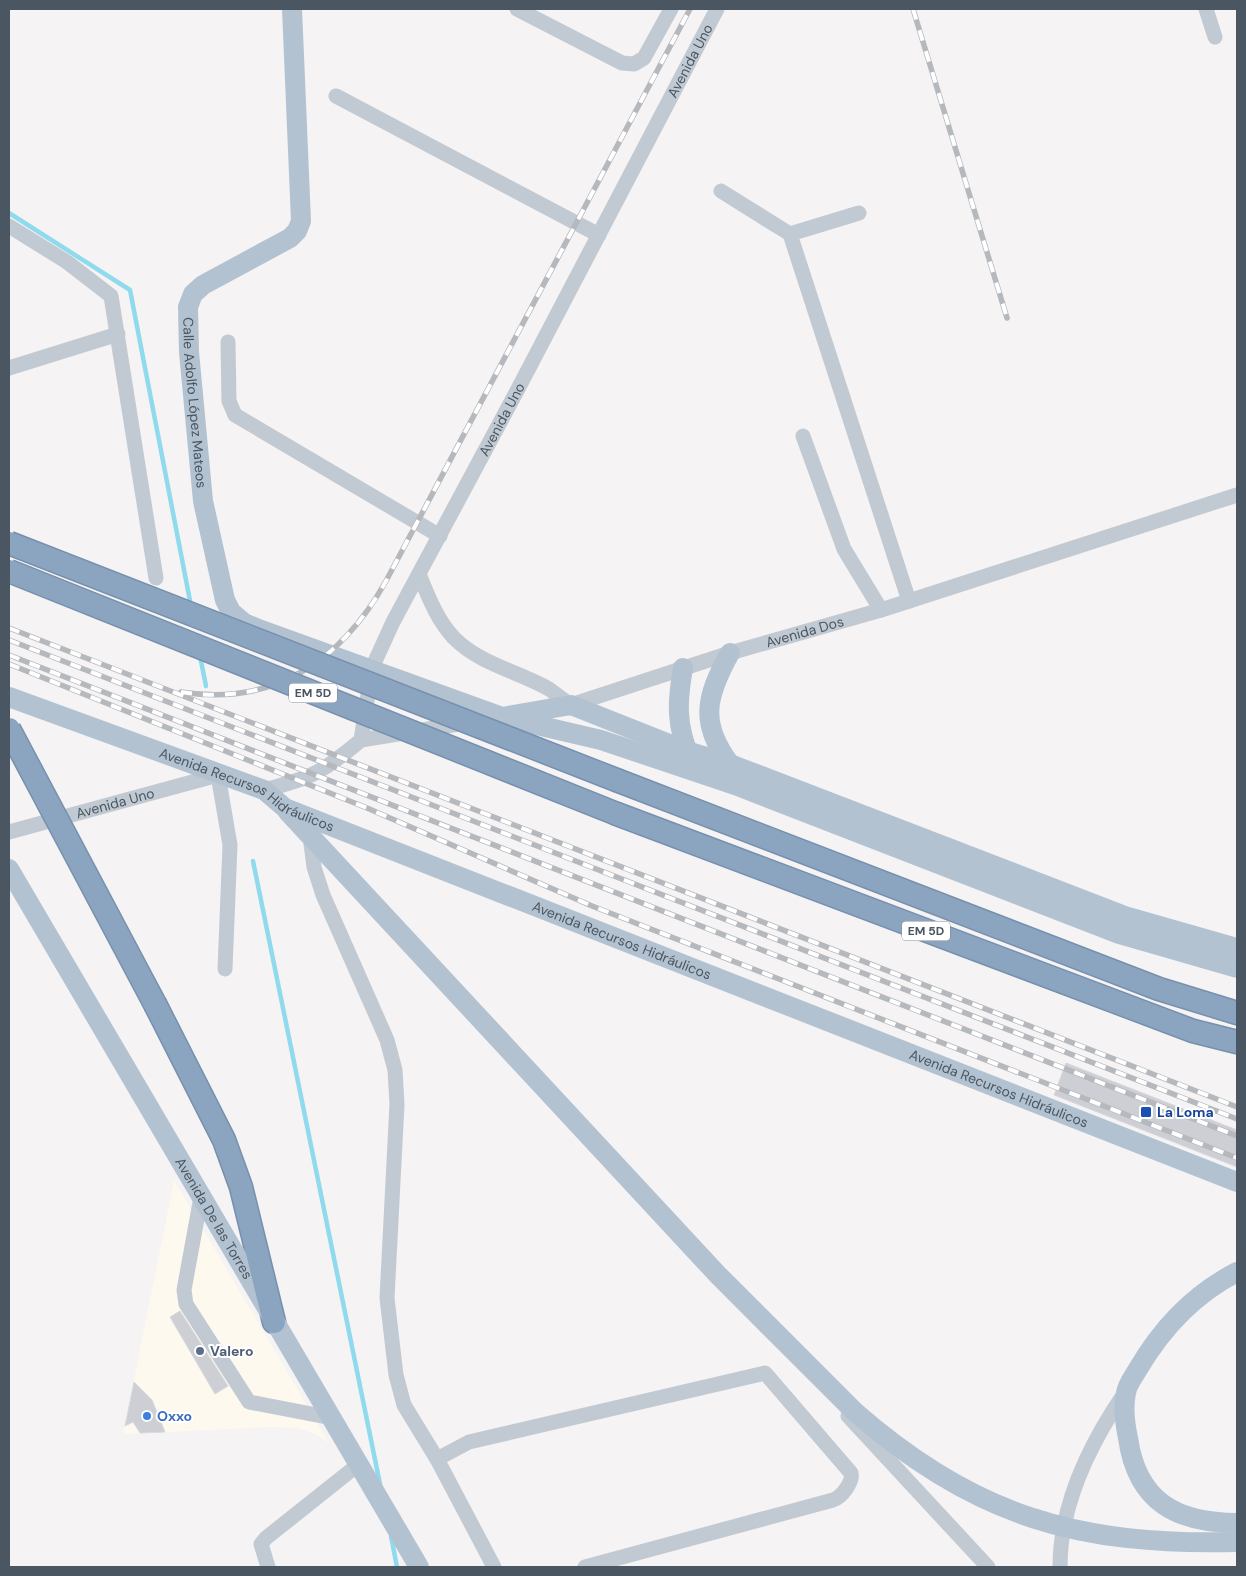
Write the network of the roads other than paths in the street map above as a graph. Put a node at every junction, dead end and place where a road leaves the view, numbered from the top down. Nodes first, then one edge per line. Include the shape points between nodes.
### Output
1 (292, 9) edge
2 (517, 9) edge
3 (670, 9) edge
4 (717, 9) edge
5 (1206, 9) edge
6 (1215, 37) dead end
7 (336, 96) dead end
8 (721, 191) dead end
9 (858, 213) dead end
10 (9, 226) edge
11 (790, 234) junction
12 (599, 235) junction
13 (118, 334) junction
14 (228, 342) dead end
15 (9, 368) edge
16 (803, 436) dead end
17 (1237, 495) edge
18 (440, 536) junction
19 (9, 544) edge
20 (9, 571) edge
21 (420, 574) junction
22 (156, 578) dead end
23 (909, 601) junction
24 (881, 610) junction
25 (730, 653) junction
26 (372, 668) junction
27 (684, 668) junction
28 (9, 697) edge
29 (571, 705) junction
30 (502, 717) junction
31 (9, 729) edge
32 (361, 740) junction
33 (687, 751) junction
34 (730, 764) junction
35 (695, 771) junction
36 (218, 775) junction
37 (264, 790) junction
38 (284, 808) junction
39 (10, 830) edge
40 (310, 836) junction
41 (9, 869) edge
42 (1237, 948) edge
43 (1237, 968) edge
44 (225, 969) dead end
45 (1237, 1013) edge
46 (1237, 1042) edge
47 (1237, 1182) edge
48 (201, 1197) junction
49 (1237, 1272) edge
50 (718, 1275) junction
51 (274, 1322) junction
52 (1126, 1391) junction
53 (332, 1418) junction
54 (437, 1459) junction
55 (361, 1468) junction
56 (1237, 1524) edge
57 (1237, 1542) edge
58 (268, 1567) edge
59 (419, 1567) edge
60 (494, 1567) edge
61 (585, 1567) edge
62 (988, 1567) edge
63 (1060, 1567) edge

1 - 26 main road, Calle Adolfo López Mateos via 301,221 298,231 203,285 193,294 188,307 188,352 203,501 219,584 231,612 244,623 261,630
2 - 3 street via 622,63 634,64 644,58
4 - 12 street, Avenida Uno
5 - 6 street
7 - 12 street
8 - 11 street
9 - 11 street
10 - 13 street via 67,262 112,296
11 - 23 street
12 - 18 street, Avenida Uno
13 - 15 street
13 - 22 street
14 - 18 street via 228,401 235,415
16 - 24 street via 844,549
17 - 23 street, Avenida Dos
18 - 21 street, Avenida Uno
19 - 45 highway, EM 5D, bridge via 1159,990
20 - 46 highway, EM 5D, bridge via 617,814 1193,1031
21 - 26 street, Avenida Uno
21 - 29 street via 432,606 454,637 475,654 548,689
23 - 24 street, Avenida Dos
24 - 25 street, Avenida Dos
25 - 27 street, Avenida Dos
25 - 34 main road via 711,690 708,708 710,728 719,750
26 - 30 main road
26 - 32 street, Avenida Uno
27 - 29 street, Avenida Dos
27 - 33 main road via 678,714 681,738
28 - 36 main road, Avenida Recursos Hidráulicos
29 - 30 main road, Avenida Dos
29 - 33 main road
30 - 32 street
30 - 35 main road via 601,740
31 - 51 highway, bridge via 224,1140 241,1187
32 - 37 street via 316,775
33 - 34 main road
33 - 35 main road
34 - 42 main road via 1125,916
35 - 43 main road via 1119,934
36 - 37 main road, Avenida Recursos Hidráulicos
36 - 39 street, Avenida Uno
36 - 44 street via 230,845
37 - 38 main road, Avenida Recursos Hidráulicos
38 - 40 main road
38 - 47 main road, Avenida Recursos Hidráulicos
40 - 50 main road
40 - 54 street via 314,867 323,895 387,1040 395,1070 397,1104 387,1298 396,1375 404,1405
41 - 48 main road, Avenida De las Torres
48 - 51 main road, Avenida De las Torres
48 - 53 street via 184,1290 186,1304 248,1402
49 - 52 main road via 1199,1296 1174,1319
50 - 57 main road, bridge via 855,1412 892,1443 944,1479 978,1497 1027,1517 1074,1530 1188,1542
50 - 62 street
51 - 53 main road, Avenida De las Torres
52 - 56 main road via 1129,1446 1142,1481 1162,1504 1174,1512 1194,1520
52 - 63 street via 1102,1426 1066,1508
53 - 55 main road, Avenida De las Torres
54 - 60 street
54 - 61 street via 469,1442 761,1373 768,1375 851,1473 851,1482 837,1499
55 - 58 street via 266,1538 261,1544
55 - 59 main road, Avenida De las Torres

